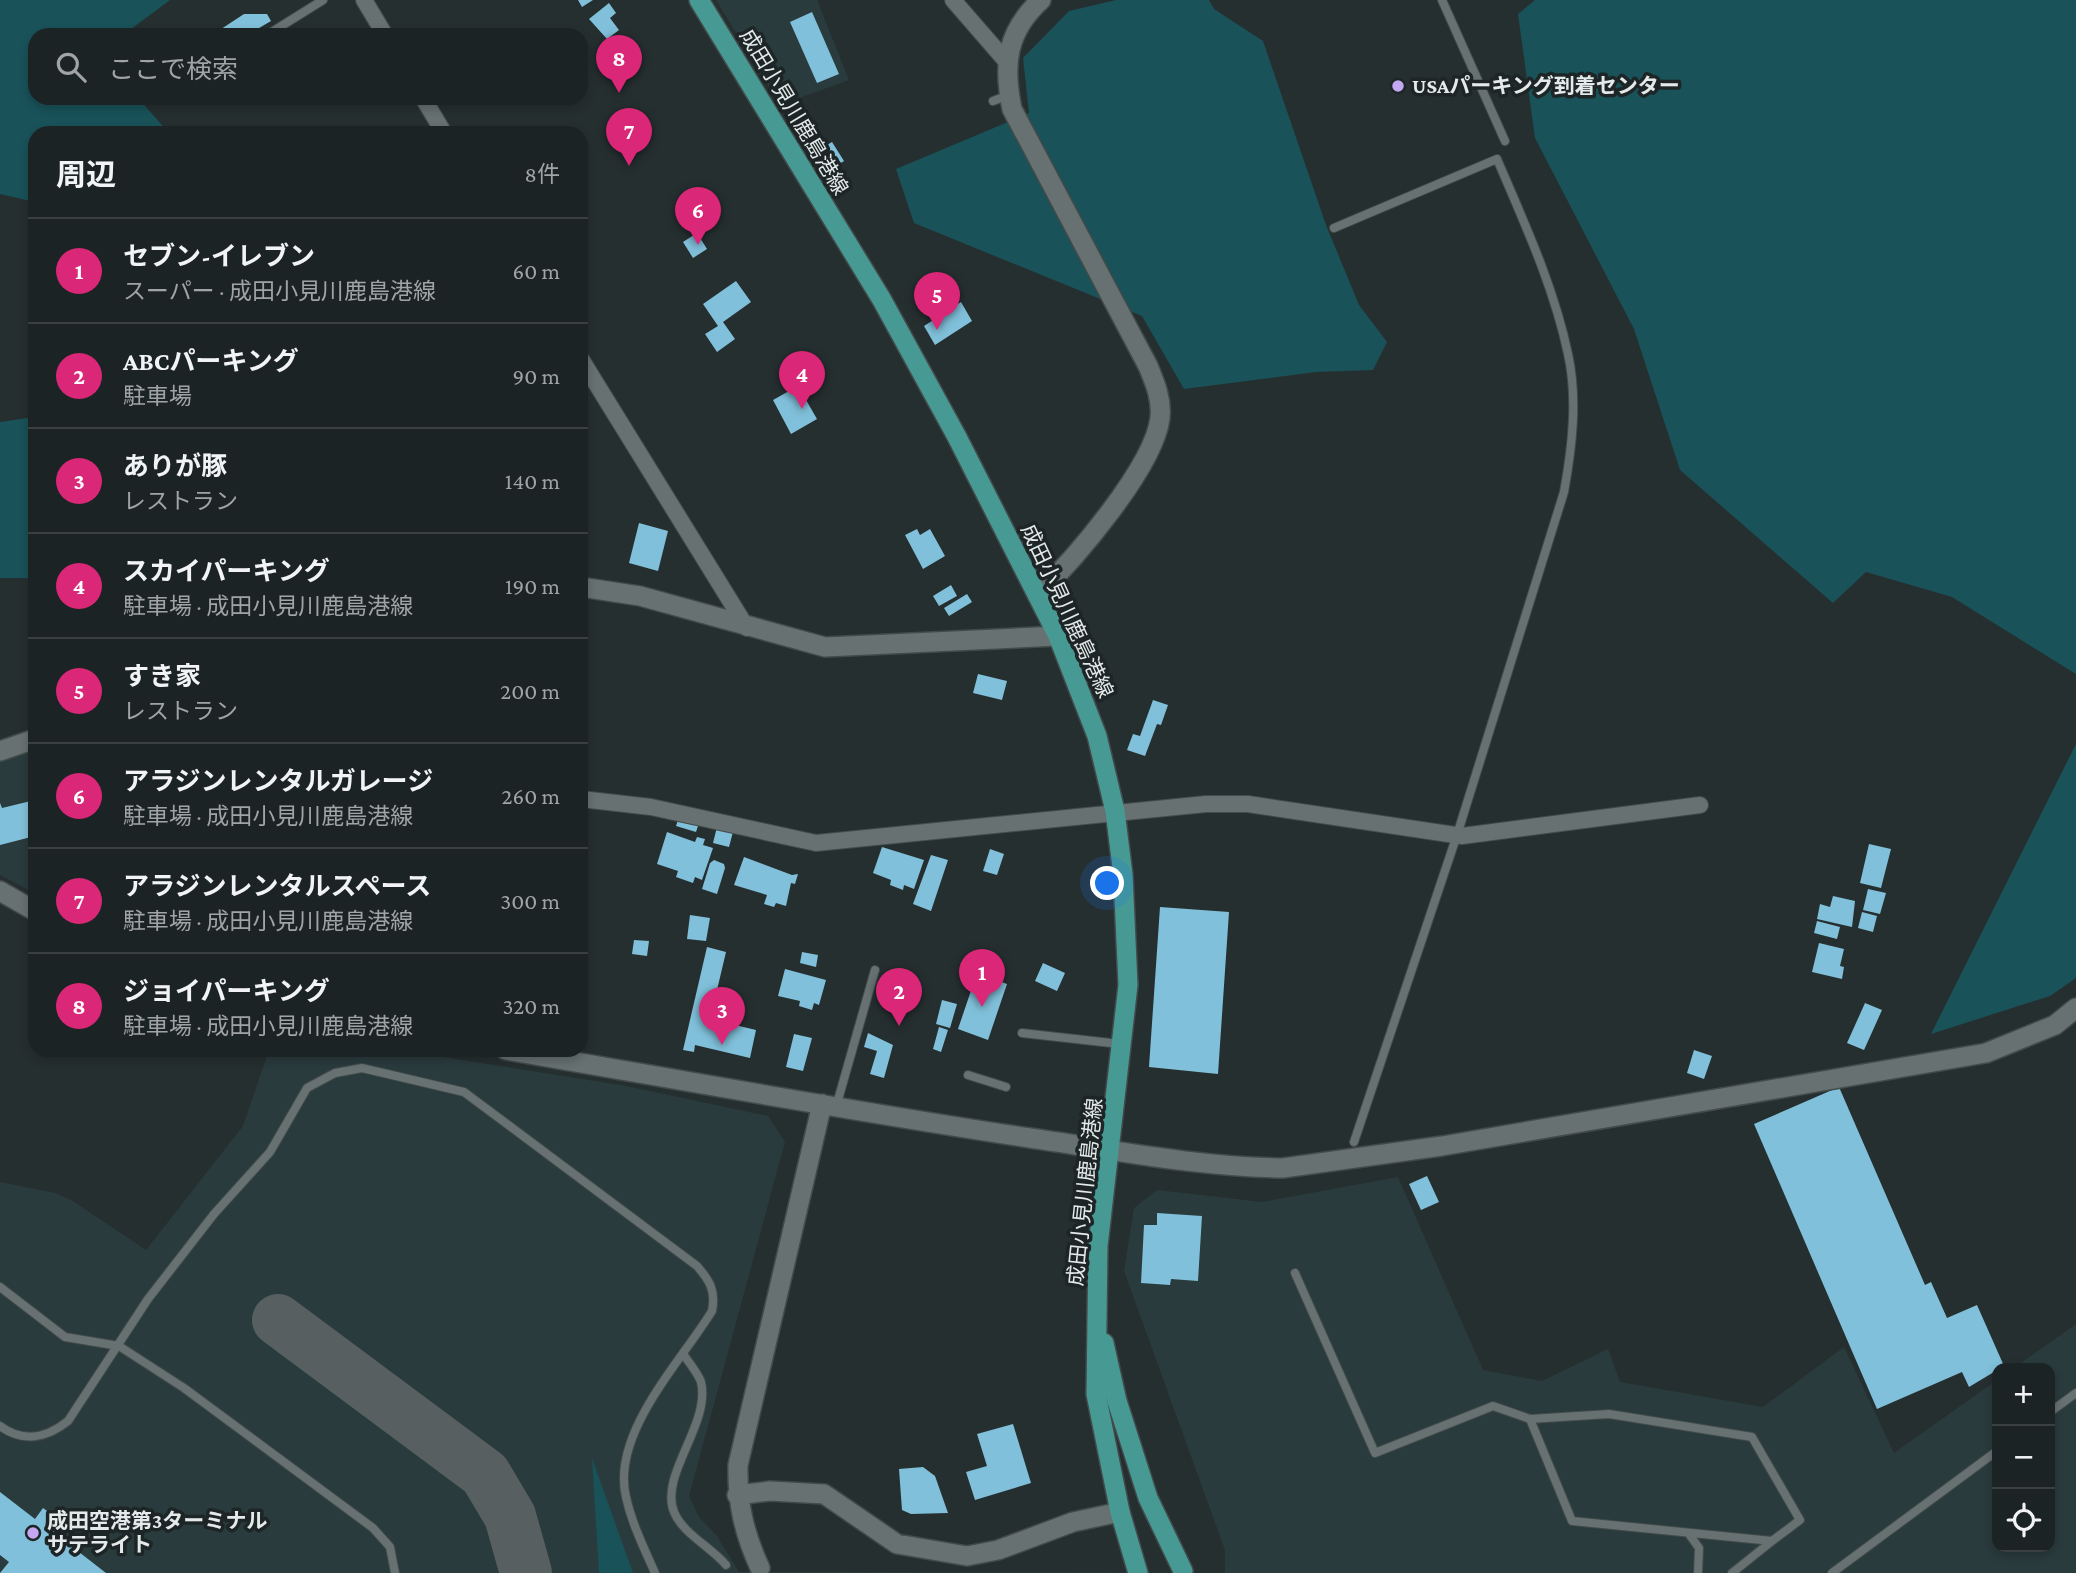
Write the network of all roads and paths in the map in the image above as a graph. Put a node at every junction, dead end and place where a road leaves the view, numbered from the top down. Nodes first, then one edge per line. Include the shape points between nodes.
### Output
1 (323, 0) edge
2 (364, 0) edge
3 (699, 0) edge
4 (953, 0) edge
5 (1041, 0) edge
6 (1442, 0) edge
7 (278, 28) edge
8 (381, 28) edge
9 (1006, 61) junction
10 (427, 105) edge
11 (440, 126) edge
12 (1504, 141) dead end
13 (1334, 228) dead end
14 (588, 370) edge
15 (588, 587) edge
16 (1038, 594) junction
17 (747, 628) junction
18 (1058, 636) junction
19 (28, 741) edge
20 (0, 751) edge
21 (588, 800) edge
22 (1700, 805) dead end
23 (1115, 811) junction
24 (1457, 835) junction
25 (0, 891) edge
26 (28, 907) edge
27 (876, 970) dead end
28 (2076, 1008) edge
29 (1023, 1033) dead end
30 (1123, 1044) junction
31 (547, 1057) edge
32 (968, 1075) dead end
33 (1006, 1087) dead end
34 (829, 1105) junction
35 (1354, 1142) dead end
36 (1109, 1149) junction
37 (1295, 1273) dead end
38 (0, 1287) edge
39 (1098, 1318) junction
40 (118, 1346) junction
41 (684, 1354) junction
42 (2076, 1393) edge
43 (2055, 1408) edge
44 (1530, 1419) junction
45 (0, 1426) edge
46 (1992, 1455) edge
47 (737, 1495) junction
48 (1120, 1512) junction
49 (1689, 1534) junction
50 (1772, 1541) junction
51 (726, 1565) dead end
52 (760, 1568) dead end
53 (1182, 1571) dead end
54 (395, 1573) edge
55 (655, 1573) edge
56 (1138, 1573) edge
57 (1698, 1573) edge
58 (1732, 1573) edge
59 (1832, 1573) edge

1 - 7 lane
2 - 8 street
3 - 16 main road, 成田小見川鹿島港線 via 882,300
4 - 9 street
5 - 9 street via 1015,34
6 - 12 lane
9 - 16 street via 1001,98 1012,109 1094,260 1159,394 1160,418 1142,464 1078,551
10 - 11 street
13 - 24 lane via 1497,159 1541,264 1569,356 1573,439 1564,492
14 - 17 street
15 - 17 street via 640,596
16 - 18 main road, 成田小見川鹿島港線
17 - 18 street via 825,647
18 - 23 main road, 成田小見川鹿島港線 via 1097,736
19 - 20 street
21 - 23 street via 651,807 816,843
22 - 24 street
23 - 24 street via 1248,804
23 - 30 main road, 成田小見川鹿島港線 via 1128,934
24 - 35 lane
25 - 26 street
27 - 34 lane
28 - 36 street via 2055,1025 1986,1053 1428,1148 1283,1168
29 - 30 lane
30 - 36 main road, 成田小見川鹿島港線
31 - 34 street
32 - 33 lane
34 - 36 street
34 - 47 street via 738,1465
36 - 39 main road, 成田小見川鹿島港線 via 1098,1245
37 - 44 lane via 1376,1453 1493,1406
38 - 40 lane via 65,1337
39 - 48 main road, 成田小見川鹿島港線 via 1097,1394
39 - 53 main road, 成田小見川鹿島港線 via 1117,1401 1148,1498
40 - 41 lane via 214,1214 270,1152 307,1088 335,1073 362,1068 464,1092 697,1266 711,1282 715,1298 712,1311
40 - 45 lane via 68,1421 52,1433 19,1436
40 - 54 lane via 184,1388 373,1528 390,1547
41 - 51 lane via 701,1382 701,1409 671,1493 674,1512
41 - 55 lane via 636,1424 626,1457 625,1494
42 - 43 lane
44 - 49 lane via 1573,1521
44 - 50 lane via 1609,1414 1752,1437 1800,1520
46 - 59 lane
47 - 48 street via 770,1491 824,1494 897,1544 967,1556
47 - 52 street via 745,1534
48 - 56 main road, 成田小見川鹿島港線
49 - 50 lane
49 - 57 lane via 1699,1548
50 - 58 lane

